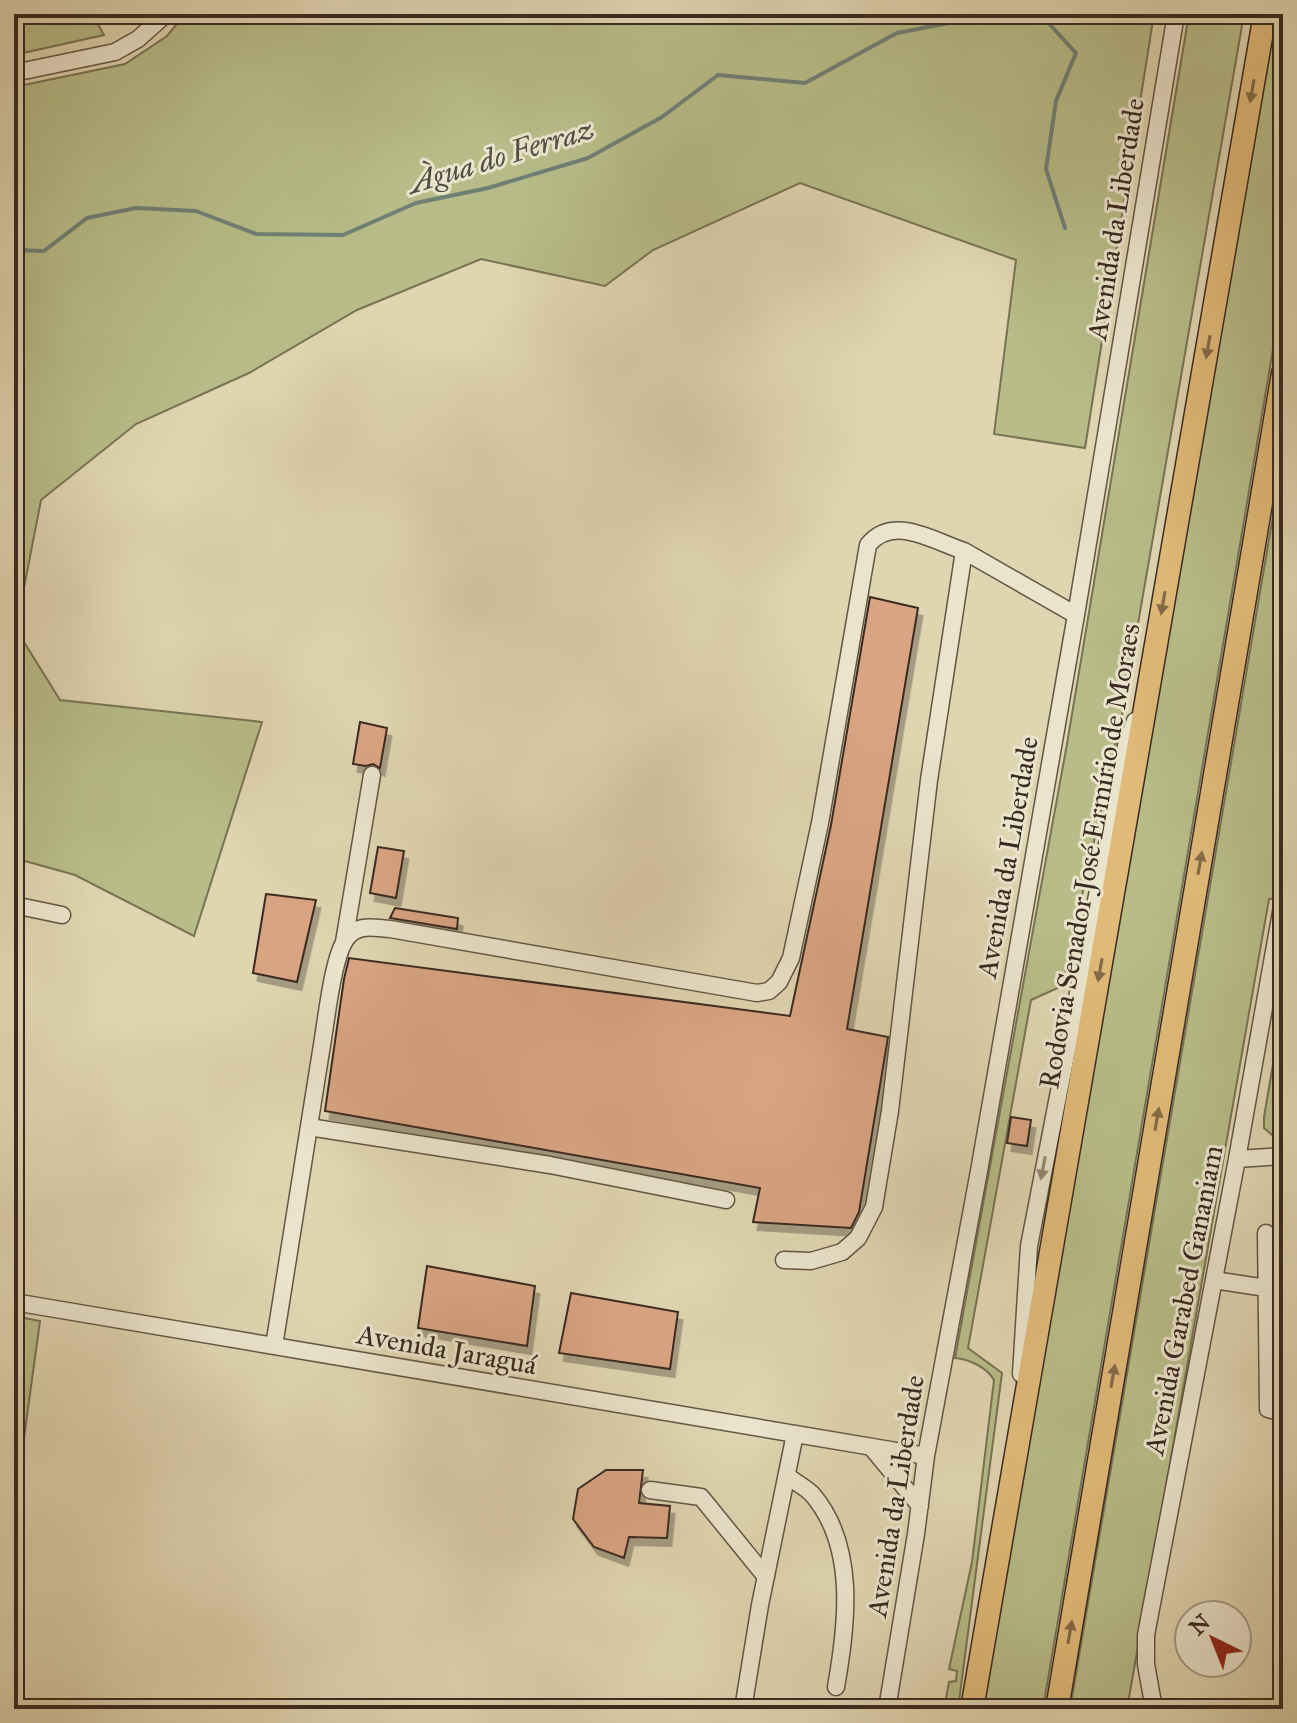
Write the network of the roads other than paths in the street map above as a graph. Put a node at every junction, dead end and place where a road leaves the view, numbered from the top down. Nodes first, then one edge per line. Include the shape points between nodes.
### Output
1 (166, 14) edge
2 (1176, 14) edge
3 (1265, 14) edge
4 (14, 73) edge
5 (1283, 373) edge
6 (964, 551) junction
7 (1076, 615) junction
8 (372, 775) dead end
9 (1283, 901) edge
10 (14, 905) edge
11 (62, 915) dead end
12 (344, 942) junction
13 (309, 1127) junction
14 (1283, 1156) edge
15 (1237, 1159) junction
16 (726, 1200) dead end
17 (1266, 1233) dead end
18 (784, 1260) dead end
19 (1214, 1280) junction
20 (1266, 1288) junction
21 (14, 1302) edge
22 (274, 1346) junction
23 (1283, 1413) edge
24 (795, 1434) junction
25 (871, 1447) junction
26 (926, 1456) junction
27 (787, 1476) junction
28 (650, 1490) dead end
29 (920, 1506) junction
30 (766, 1577) junction
31 (836, 1687) dead end
32 (743, 1709) edge
33 (887, 1709) edge
34 (972, 1709) edge
35 (1057, 1709) edge
36 (1154, 1709) edge

1 - 4 street via 115,52
2 - 7 street, Avenida da Liberdade
3 -> 34 highway, Rodovia Senador José Ermírio de Moraes
35 -> 5 highway
6 - 7 street
6 - 12 street via 899,529 877,534 868,545 791,958 769,991 390,929 363,927
6 - 18 street via 874,1207 858,1238 842,1252 811,1261
7 - 26 street, Avenida da Liberdade
8 - 12 street
9 - 15 street, Avenida Garabed Gananiam
10 - 11 street
12 - 13 street
13 - 16 street via 550,1165
13 - 22 street
14 - 15 street
15 - 19 street, Avenida Garabed Gananiam
17 - 20 street
19 - 20 street
19 - 36 street, Avenida Garabed Gananiam via 1146,1635
20 - 23 street via 1268,1409
21 - 22 street, Avenida Jaraguá
22 - 24 street, Avenida Jaraguá
24 - 25 street, Avenida Jaraguá
24 - 27 street
25 - 26 street, Avenida Jaraguá
25 - 29 street
26 - 29 street, Avenida da Liberdade
27 - 30 street
27 - 31 street via 810,1492 823,1510 845,1570
28 - 30 street via 701,1497
29 - 33 street, Avenida da Liberdade
30 - 32 street

